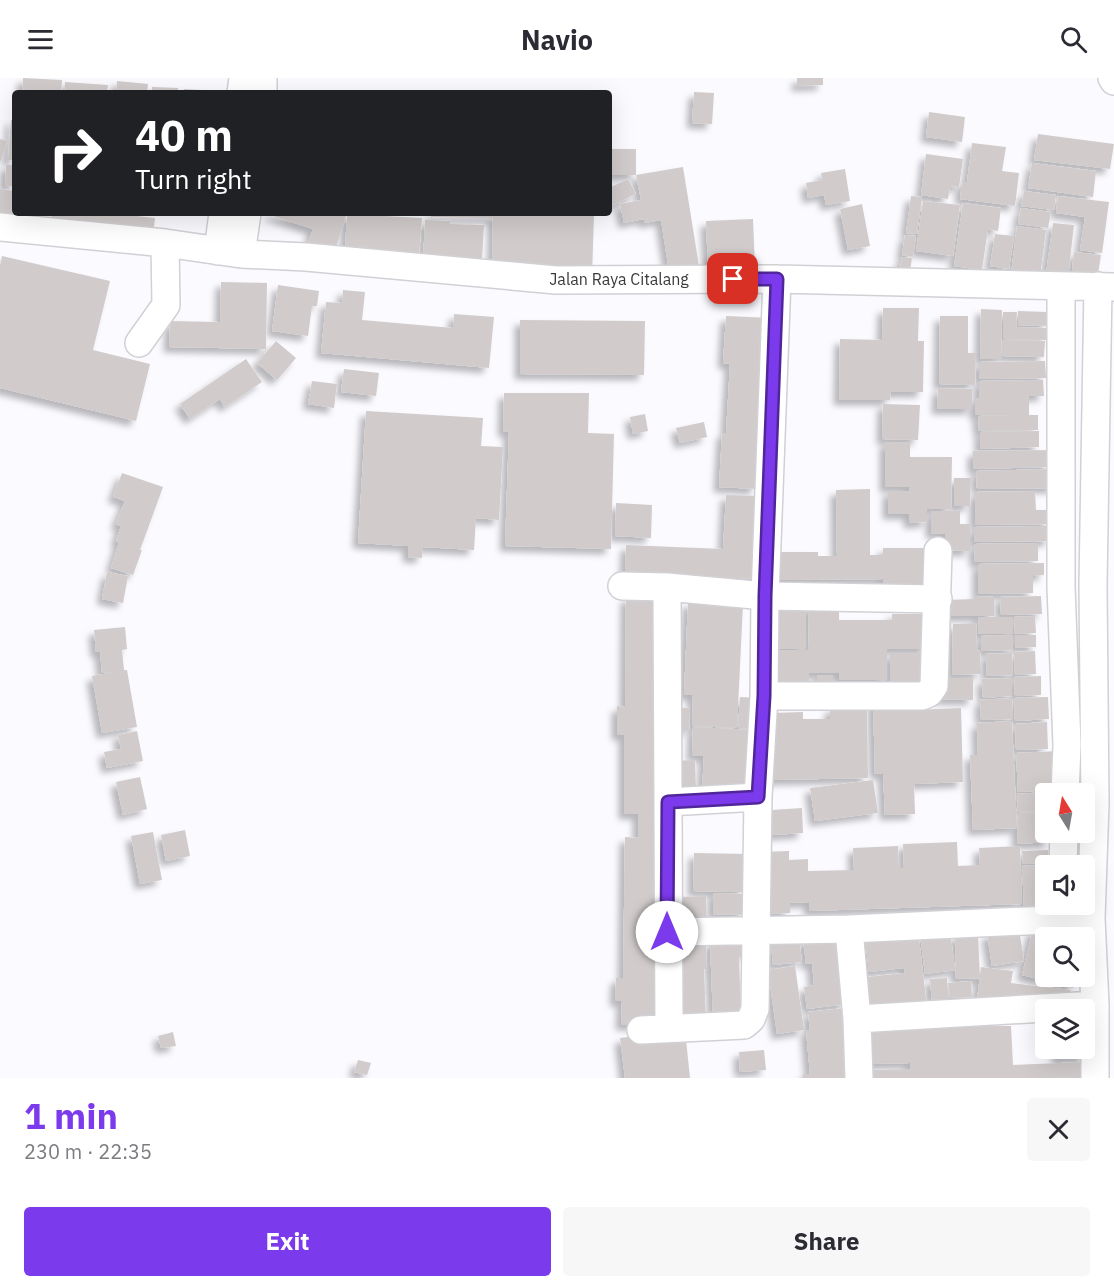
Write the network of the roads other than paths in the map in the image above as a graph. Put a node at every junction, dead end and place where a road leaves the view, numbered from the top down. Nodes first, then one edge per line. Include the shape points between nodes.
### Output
1 (224, 216) edge
2 (246, 216) edge
3 (0, 227) edge
4 (165, 243) junction
5 (238, 254) junction
6 (777, 279) junction
7 (1061, 286) junction
8 (1106, 286) edge
9 (139, 343) dead end
10 (938, 551) dead end
11 (1093, 585) junction
12 (622, 586) dead end
13 (667, 587) junction
14 (1061, 587) junction
15 (765, 596) junction
16 (938, 599) junction
17 (764, 696) junction
18 (1065, 783) edge
19 (758, 797) junction
20 (668, 802) junction
21 (1104, 803) edge
22 (1099, 909) edge
23 (1035, 915) edge
24 (849, 929) junction
25 (757, 930) junction
26 (667, 932) junction
27 (1095, 1005) joint
28 (1035, 1009) edge
29 (857, 1019) junction
30 (669, 1028) junction
31 (641, 1030) dead end
32 (1101, 1072) edge
33 (859, 1078) edge

1 - 5 street
2 - 5 street
3 - 4 street, Jalan Raya Citalang
4 - 5 street, Jalan Raya Citalang
4 - 9 street via 166,305
5 - 6 street, Jalan Raya Citalang via 556,279
6 - 7 street, Jalan Raya Citalang
6 - 15 street
7 - 8 street, Jalan Raya Citalang
7 - 14 street
8 - 11 street
10 - 16 street
11 - 14 street
11 - 21 street
12 - 13 street
13 - 15 street
13 - 20 street
14 - 18 street
15 - 16 street
15 - 17 street
16 - 17 street via 934,686 929,693
17 - 19 street
19 - 20 street
19 - 25 street
20 - 26 street
21 - 22 street
22 - 27 street
23 - 24 street
24 - 25 street
24 - 29 street
25 - 26 street
25 - 30 street via 755,1009 751,1019 744,1025
26 - 30 street
27 - 32 street
28 - 29 street
29 - 33 street
30 - 31 street

